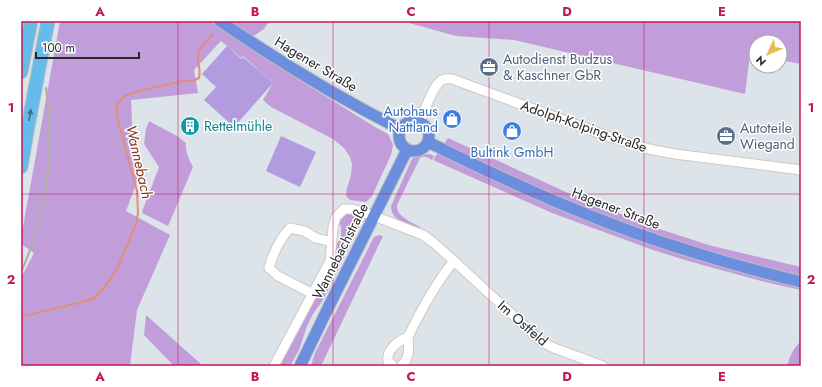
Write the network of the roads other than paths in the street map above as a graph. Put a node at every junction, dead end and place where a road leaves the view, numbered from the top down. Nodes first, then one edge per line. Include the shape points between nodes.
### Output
1 (31, 21) edge
2 (48, 21) edge
3 (220, 21) edge
4 (21, 72) edge
5 (420, 122) junction
6 (400, 129) junction
7 (428, 142) junction
8 (407, 150) junction
9 (21, 167) edge
10 (801, 170) edge
11 (374, 216) junction
12 (332, 242) junction
13 (454, 261) junction
14 (801, 282) edge
15 (313, 294) junction
16 (408, 337) junction
17 (274, 366) edge
18 (300, 366) edge
19 (393, 366) edge
20 (401, 366) edge
21 (603, 366) edge

1 - 4 highway
9 -> 2 highway
3 - 6 main road, Hagener Straße via 323,88
5 - 6 main road via 406,122
5 - 7 main road via 429,132
5 - 10 street, Adolph-Kolping-Straße via 439,82 452,79 649,149
6 - 8 main road via 399,140
7 - 8 main road via 421,149
7 - 14 main road, Hagener Straße via 510,182 620,227 706,256
8 - 11 main road, Wannebachstraße
11 - 12 street, Im Ostfeld via 344,209 336,217
11 - 13 street, Im Ostfeld via 425,236
11 - 18 main road, Wannebachstraße
12 - 15 street via 330,261
12 - 15 street via 290,228 272,257 269,268 278,276
13 - 16 street via 436,285
13 - 21 street, Im Ostfeld via 542,342
15 - 17 street
16 - 19 street via 400,340 389,351 388,361
16 - 20 street via 406,362

